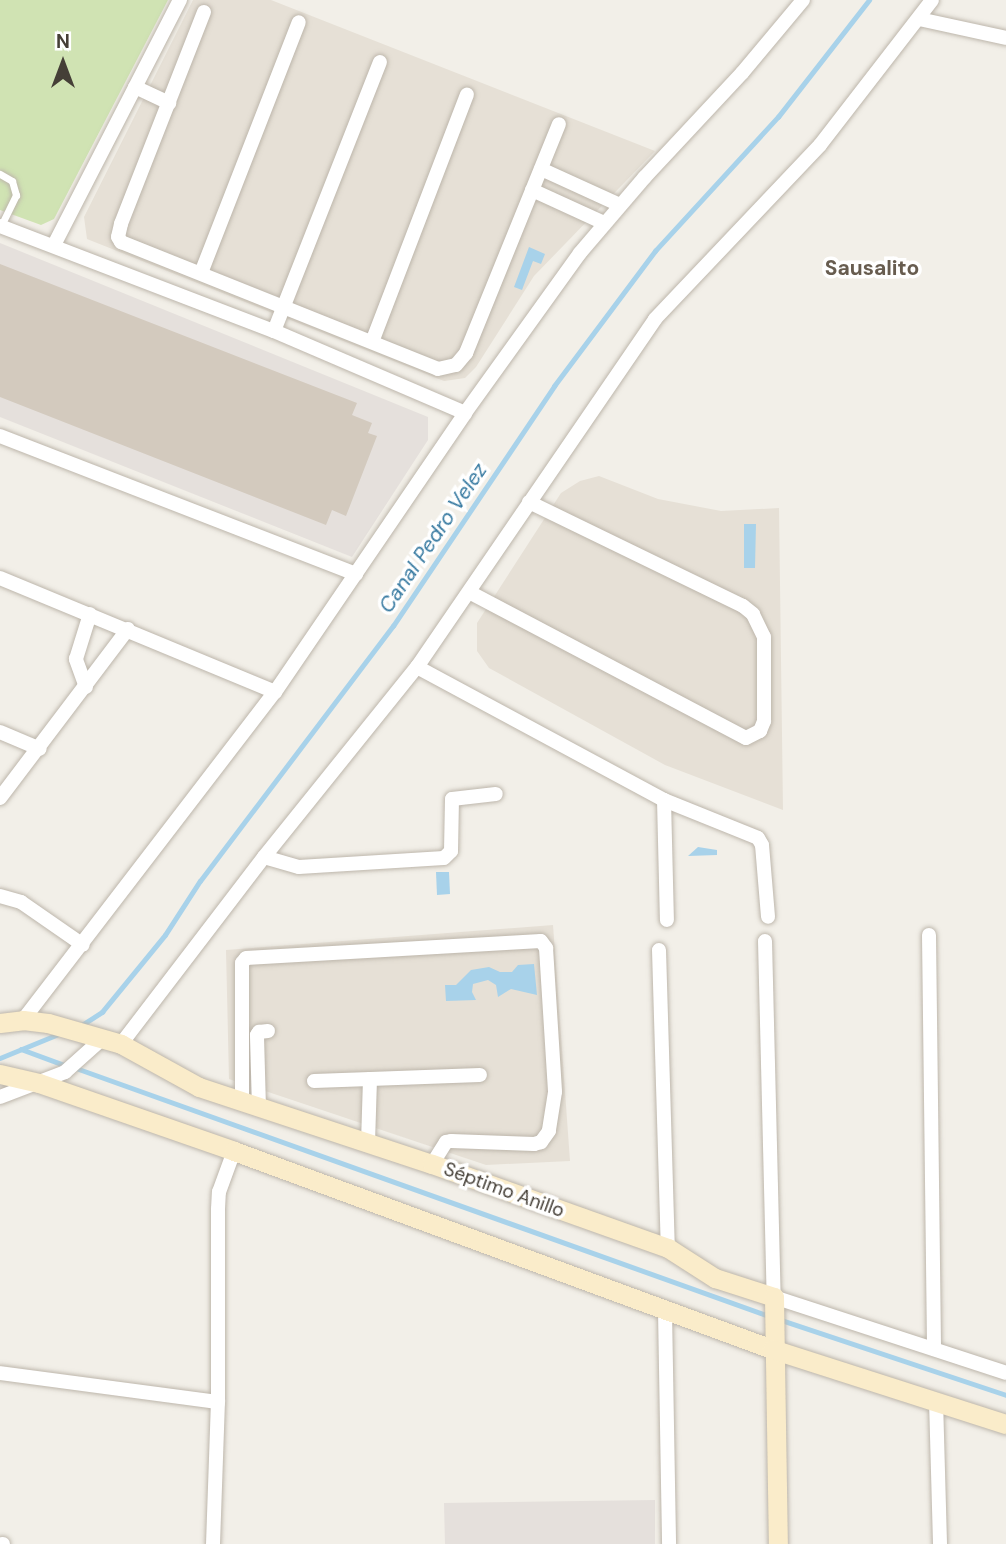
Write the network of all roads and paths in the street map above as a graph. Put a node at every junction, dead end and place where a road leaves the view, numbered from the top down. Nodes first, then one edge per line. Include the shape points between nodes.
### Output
1 (180, 0) edge
2 (803, 0) edge
3 (932, 0) edge
4 (204, 12) dead end
5 (919, 19) junction
6 (299, 22) dead end
7 (1006, 38) edge
8 (380, 62) dead end
9 (135, 87) junction
10 (467, 95) dead end
11 (169, 103) junction
12 (559, 124) dead end
13 (541, 169) junction
14 (0, 174) edge
15 (532, 190) junction
16 (620, 205) junction
17 (604, 223) junction
18 (1, 226) edge
19 (54, 245) junction
20 (201, 273) junction
21 (284, 307) junction
22 (274, 331) junction
23 (372, 342) junction
24 (465, 413) junction
25 (0, 436) edge
26 (529, 502) junction
27 (356, 574) junction
28 (0, 578) edge
29 (469, 592) junction
30 (90, 614) junction
31 (128, 629) junction
32 (417, 667) junction
33 (86, 687) junction
34 (275, 692) junction
35 (0, 732) edge
36 (40, 749) junction
37 (496, 794) dead end
38 (0, 799) edge
39 (664, 800) junction
40 (264, 857) junction
41 (0, 896) edge
42 (768, 917) dead end
43 (667, 920) dead end
44 (929, 935) dead end
45 (765, 941) dead end
46 (83, 944) junction
47 (659, 950) dead end
48 (23, 1020) junction
49 (0, 1023) edge
50 (268, 1031) dead end
51 (107, 1039) junction
52 (0, 1074) edge
53 (480, 1075) dead end
54 (370, 1079) junction
55 (314, 1081) dead end
56 (40, 1083) junction
57 (0, 1097) edge
58 (250, 1105) junction
59 (368, 1143) junction
60 (234, 1151) junction
61 (432, 1164) junction
62 (668, 1248) junction
63 (665, 1311) junction
64 (773, 1322) junction
65 (934, 1349) junction
66 (1006, 1373) edge
67 (0, 1374) edge
68 (936, 1400) junction
69 (218, 1402) junction
70 (1006, 1424) edge
71 (213, 1544) edge
72 (669, 1544) edge
73 (778, 1544) edge
74 (940, 1544) edge

1 - 9 street
2 - 16 street via 742,74
3 - 5 street
4 - 11 street
5 - 7 street
5 - 26 street via 820,145 655,319
6 - 20 street
8 - 21 street
9 - 11 street
9 - 19 street
10 - 23 street
11 - 20 street via 118,237 127,246
12 - 13 street
13 - 15 street
13 - 16 street
14 - 18 lane via 12,181 16,195
15 - 17 street
15 - 23 street via 462,360 438,369
16 - 17 street
17 - 24 street
18 - 19 street
19 - 22 street
20 - 21 street
21 - 22 street
21 - 23 street
22 - 24 street
24 - 27 street
25 - 27 street
26 - 29 street
26 - 29 street via 753,614 764,637 764,721 760,731 746,738
27 - 34 street
28 - 30 street
29 - 32 street
30 - 31 street
30 - 33 street via 76,651
31 - 33 street
31 - 34 street
32 - 39 street
32 - 40 street
33 - 36 street
34 - 46 street
35 - 36 street
36 - 38 street
37 - 40 street via 452,799 451,851 444,858 299,867
39 - 42 street via 760,840
39 - 43 street
40 - 51 street
41 - 46 street via 22,902
44 - 65 street
45 - 64 street
46 - 48 street
47 - 62 street
48 - 49 street, Séptimo Anillo
48 - 51 street, Séptimo Anillo
50 - 58 street via 257,1035
51 - 56 street via 65,1072
51 - 58 street, Séptimo Anillo via 200,1087
52 - 56 street, Séptimo Anillo
53 - 54 street
54 - 55 street
54 - 59 street
56 - 57 street
56 - 60 street, Séptimo Anillo
58 - 59 street, Séptimo Anillo
58 - 61 street via 242,963 246,958 541,941 546,948 555,1092 550,1131 534,1144 446,1142
59 - 61 street, Séptimo Anillo
60 - 63 street, Séptimo Anillo
60 - 69 street via 219,1192
61 - 62 street, Séptimo Anillo
62 - 64 street, Séptimo Anillo
63 - 64 street, Séptimo Anillo
63 - 72 street
64 - 65 street, Séptimo Anillo
64 - 68 street, Séptimo Anillo
64 - 73 street
65 - 66 street, Séptimo Anillo
67 - 69 street
68 - 70 street, Séptimo Anillo
68 - 74 street
69 - 71 street

